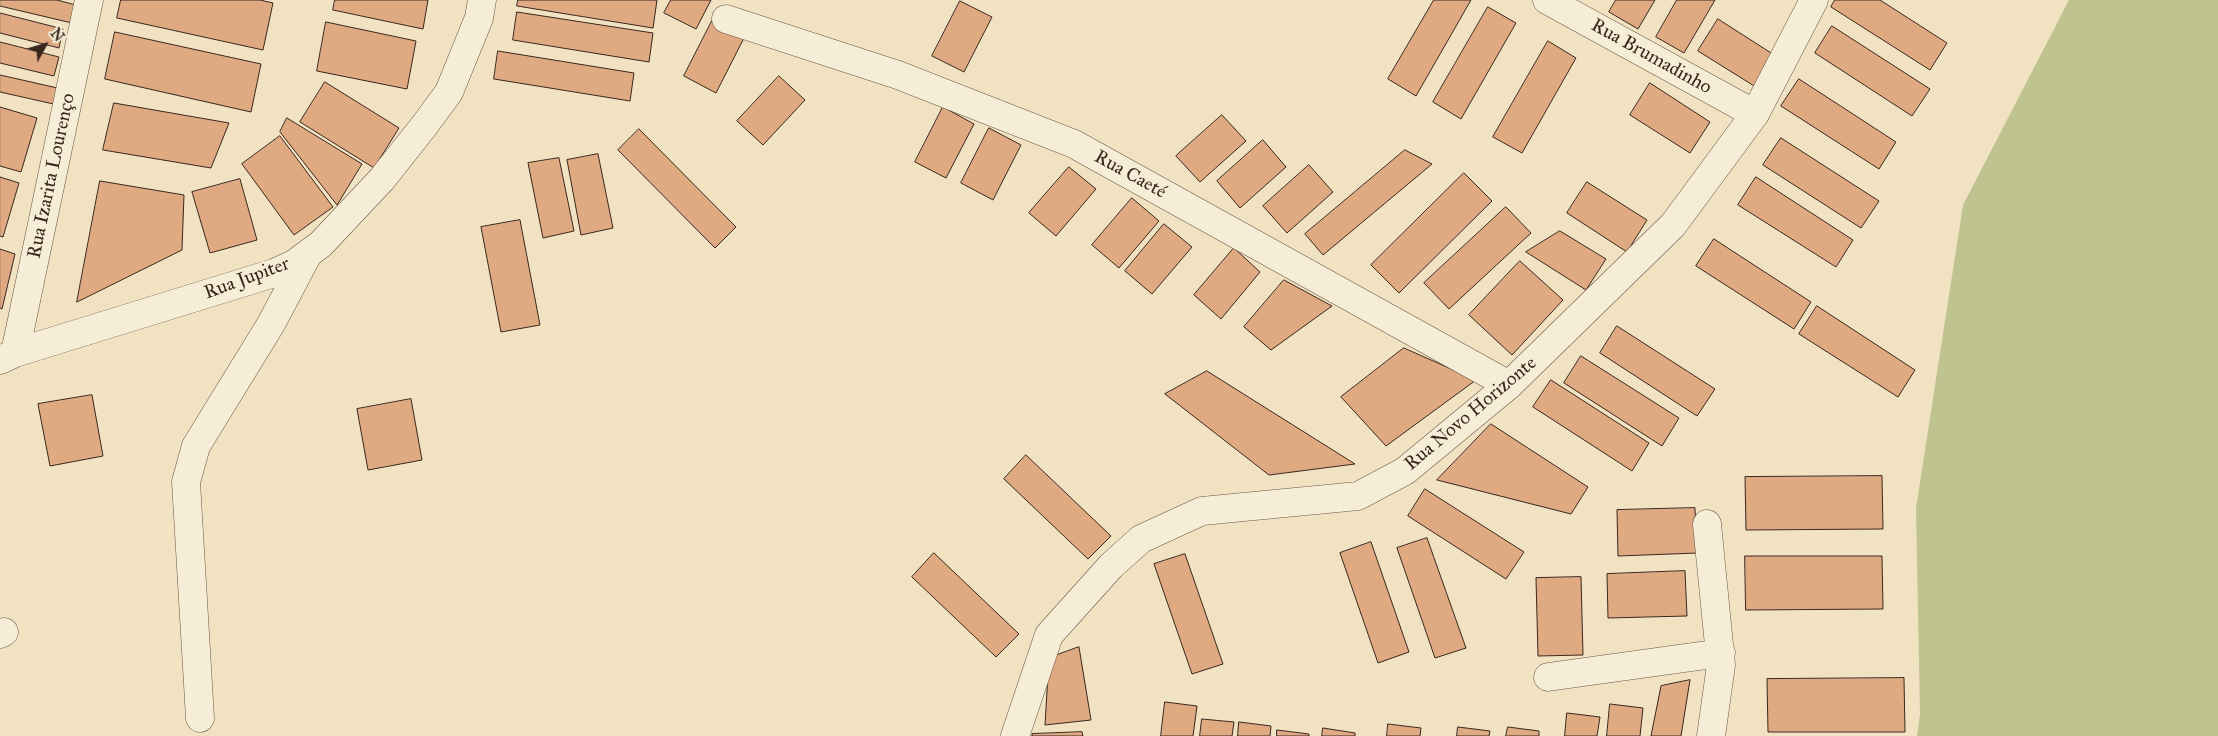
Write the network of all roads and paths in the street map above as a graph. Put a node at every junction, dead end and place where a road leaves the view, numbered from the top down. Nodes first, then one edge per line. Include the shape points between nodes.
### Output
1 (89, 0) edge
2 (482, 0) edge
3 (1547, 0) edge
4 (1814, 0) edge
5 (726, 19) dead end
6 (1754, 114) junction
7 (309, 253) junction
8 (8, 356) edge
9 (1510, 385) junction
10 (1707, 524) dead end
11 (1721, 653) junction
12 (1548, 677) dead end
13 (200, 718) dead end
14 (1015, 736) edge
15 (1711, 736) edge

1 - 8 street, Rua Izarita Lourenço
2 - 7 street, Rua Jupiter via 479,18 449,92 382,180
3 - 6 street, Rua Brumadinho
4 - 6 street, Rua Novo Horizonte
5 - 9 street, Rua Caeté via 898,75 1074,144
6 - 9 street, Rua Novo Horizonte via 1673,225
7 - 8 street, Rua Jupiter via 274,273
7 - 13 street via 271,324 196,446 186,482
9 - 14 street, Rua Novo Horizonte via 1405,471 1358,496 1202,511 1140,539 1110,566 1049,635
10 - 11 street
11 - 12 street
11 - 15 street

